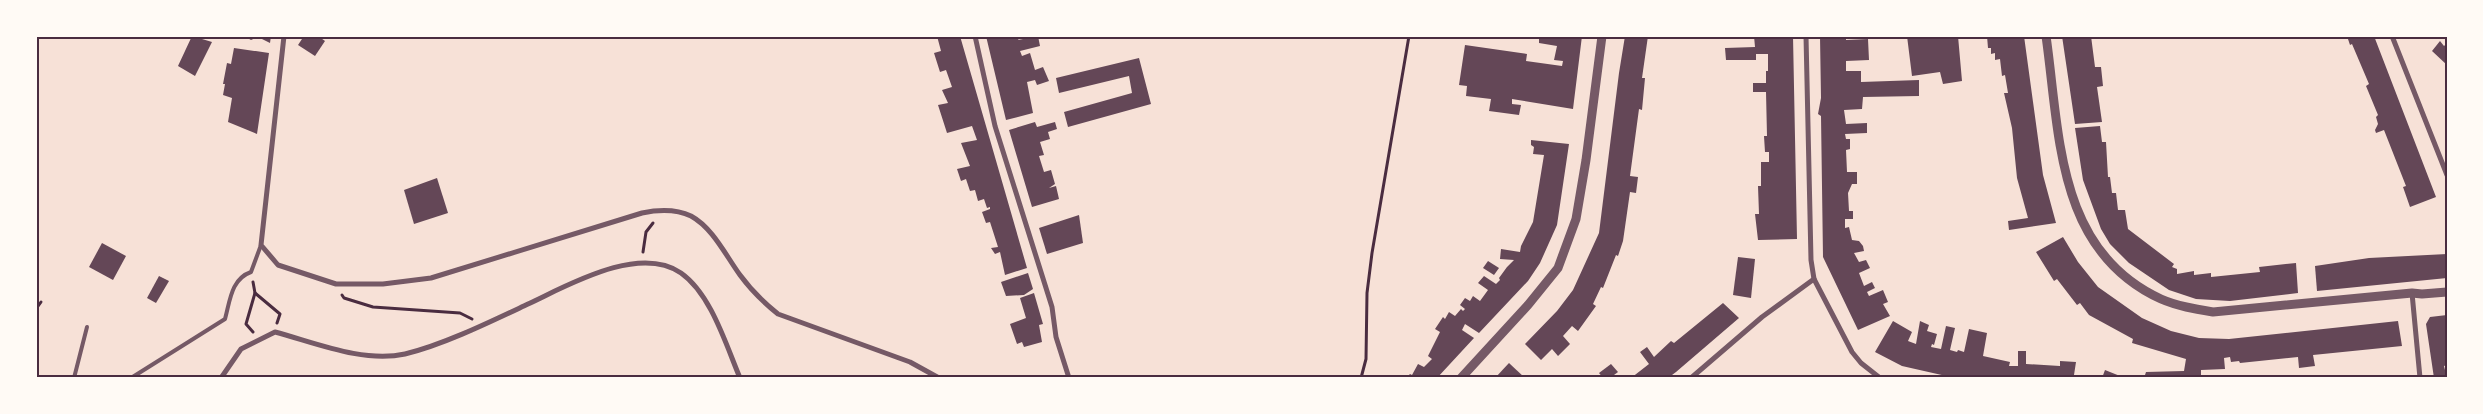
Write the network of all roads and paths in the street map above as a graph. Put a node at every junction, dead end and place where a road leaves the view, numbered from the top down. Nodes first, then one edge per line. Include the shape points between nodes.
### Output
1 (284, 36) edge
2 (975, 36) edge
3 (1409, 36) edge
4 (1602, 36) edge
5 (1806, 36) edge
6 (2046, 36) edge
7 (2392, 36) edge
8 (2447, 176) edge
9 (662, 210) junction
10 (260, 245) junction
11 (642, 264) junction
12 (1814, 279) junction
13 (336, 284) junction
14 (2447, 292) edge
15 (2412, 293) junction
16 (41, 302) dead end
17 (36, 309) edge
18 (483, 323) junction
19 (87, 327) dead end
20 (275, 332) junction
21 (258, 338) junction
22 (74, 378) edge
23 (131, 378) edge
24 (221, 378) edge
25 (740, 378) edge
26 (939, 378) edge
27 (1069, 378) edge
28 (1361, 378) edge
29 (1461, 378) edge
30 (1691, 378) edge
31 (1880, 378) edge
32 (2420, 378) edge

1 - 10 street
2 - 27 street via 995,126 1052,307 1056,337
3 - 28 path via 1372,254 1367,293 1366,359
4 - 29 street via 1576,219 1558,268
5 - 12 street
6 - 15 street via 2064,165 2076,209 2096,246 2115,268 2146,291 2183,306 2213,312
7 - 8 street
9 - 11 path via 646,232
9 - 13 street via 642,213 431,278 383,284
9 - 26 street via 680,212 706,228 760,300 778,314 910,362
10 - 13 street via 278,265
10 - 23 lane via 251,272 235,284 225,319
11 - 18 street via 616,267 591,275
11 - 25 street via 681,273 696,288 707,302
12 - 30 street via 1762,317
12 - 31 street via 1852,352 1860,363
13 - 18 path via 344,298 373,307 460,314
14 - 15 street
15 - 32 street
16 - 17 path
18 - 20 street via 405,354 379,357
19 - 22 lane
20 - 21 street
20 - 21 path via 280,314 255,293 246,324
21 - 24 street via 241,349

